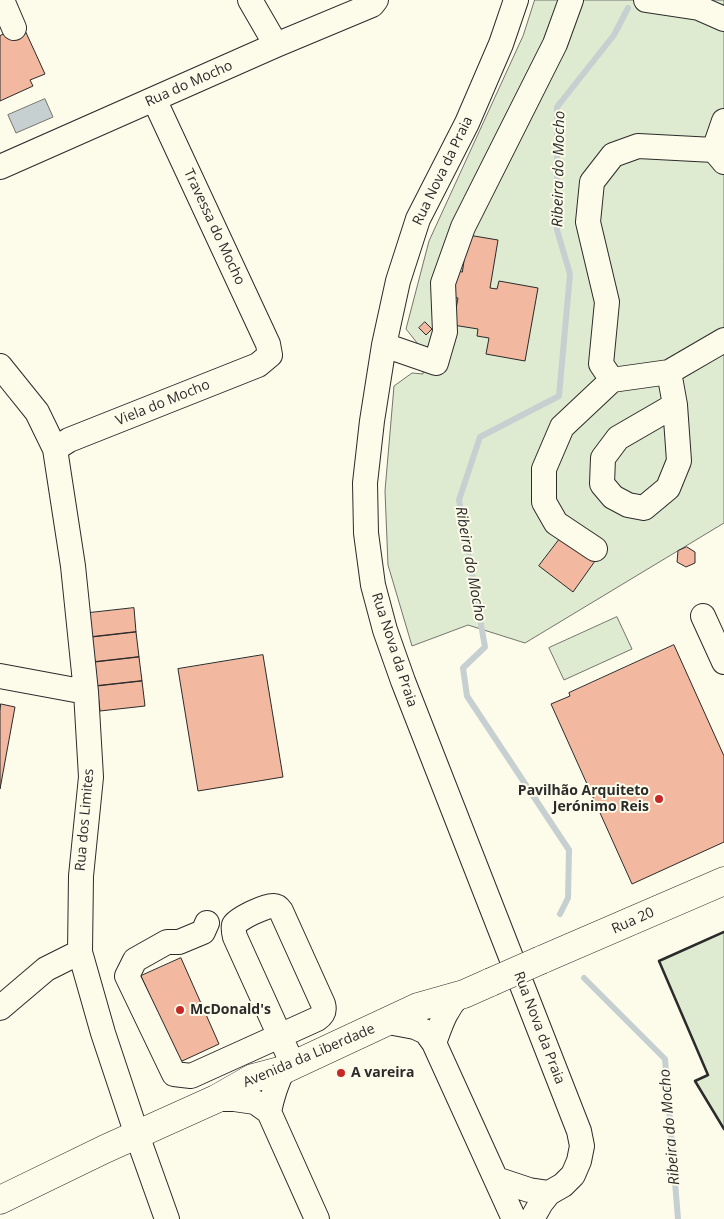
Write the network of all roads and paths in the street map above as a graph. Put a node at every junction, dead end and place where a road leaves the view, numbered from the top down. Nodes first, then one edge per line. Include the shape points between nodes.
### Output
1 (2, 0) edge
2 (250, 0) edge
3 (376, 0) edge
4 (516, 0) edge
5 (571, 0) edge
6 (646, 0) edge
7 (724, 19) edge
8 (14, 28) dead end
9 (276, 45) junction
10 (154, 99) junction
11 (724, 121) edge
12 (719, 156) edge
13 (0, 167) edge
14 (724, 340) edge
15 (384, 345) junction
16 (270, 355) joint
17 (0, 366) edge
18 (669, 372) junction
19 (612, 380) junction
20 (675, 405) dead end
21 (55, 449) junction
22 (595, 549) dead end
23 (703, 616) dead end
24 (724, 662) edge
25 (0, 676) edge
26 (86, 692) junction
27 (724, 881) edge
28 (239, 920) junction
29 (80, 952) junction
30 (541, 960) joint
31 (459, 995) junction
32 (0, 1008) edge
33 (388, 1022) junction
34 (280, 1035) junction
35 (434, 1043) junction
36 (288, 1068) junction
37 (191, 1076) junction
38 (211, 1102) junction
39 (269, 1112) junction
40 (137, 1135) junction
41 (496, 1179) junction
42 (549, 1193) junction
43 (0, 1200) edge
44 (167, 1219) edge
45 (317, 1219) edge
46 (514, 1219) edge
47 (532, 1219) edge

1 - 8 street
2 - 9 street
3 - 9 street, Rua do Mocho via 372,5
4 - 15 street, Rua Nova da Praia via 467,123 418,219 398,280
5 - 15 street via 555,44 462,227 443,283 445,332 436,363
6 - 7 street via 698,8
9 - 10 street, Rua do Mocho
10 - 13 street, Rua do Mocho
10 - 16 street, Travessa do Mocho via 268,344
11 - 12 street
12 - 19 street via 638,146 613,155 592,182 588,222 607,302 601,364
14 - 18 street
15 - 42 street, Rua Nova da Praia via 365,483 366,533 373,585 403,681 579,1131 582,1146 573,1175 563,1186
16 - 21 street, Viela do Mocho via 258,365 69,440
17 - 21 street, Rua dos Limites via 37,412
18 - 19 street
18 - 20 street
19 - 22 street via 562,427 544,469 544,502 556,523
21 - 26 street, Rua dos Limites via 73,566
23 - 24 street
25 - 26 street
26 - 29 street, Rua dos Limites via 91,778 81,876
27 - 30 main road, Rua 20
28 - 34 street via 234,927 236,937
28 - 34 street via 272,905 281,910 323,1004 321,1016 317,1019
28 - 37 street via 224,917 207,923 203,932 179,942 167,942 135,960 127,976 174,1074
29 - 32 street via 46,969
29 - 40 street, Rua dos Limites via 96,1012
30 - 31 main road, Avenida da Liberdade, bridge
31 - 33 main road, Avenida da Liberdade via 418,1007
31 - 35 street via 444,1016
33 - 35 street via 426,1032
33 - 36 main road, Avenida da Liberdade
34 - 36 street
34 - 37 street
35 - 41 street
36 - 38 main road, Avenida da Liberdade via 253,1078
36 - 39 street via 277,1082
37 - 38 street
38 - 39 street via 234,1099 255,1102
38 - 40 main road, Avenida da Liberdade
39 - 45 street
40 - 43 main road, Avenida da Liberdade
40 - 44 street, Rua dos Limites
41 - 42 street
41 - 46 street
42 - 47 street, Rua Nova da Praia

